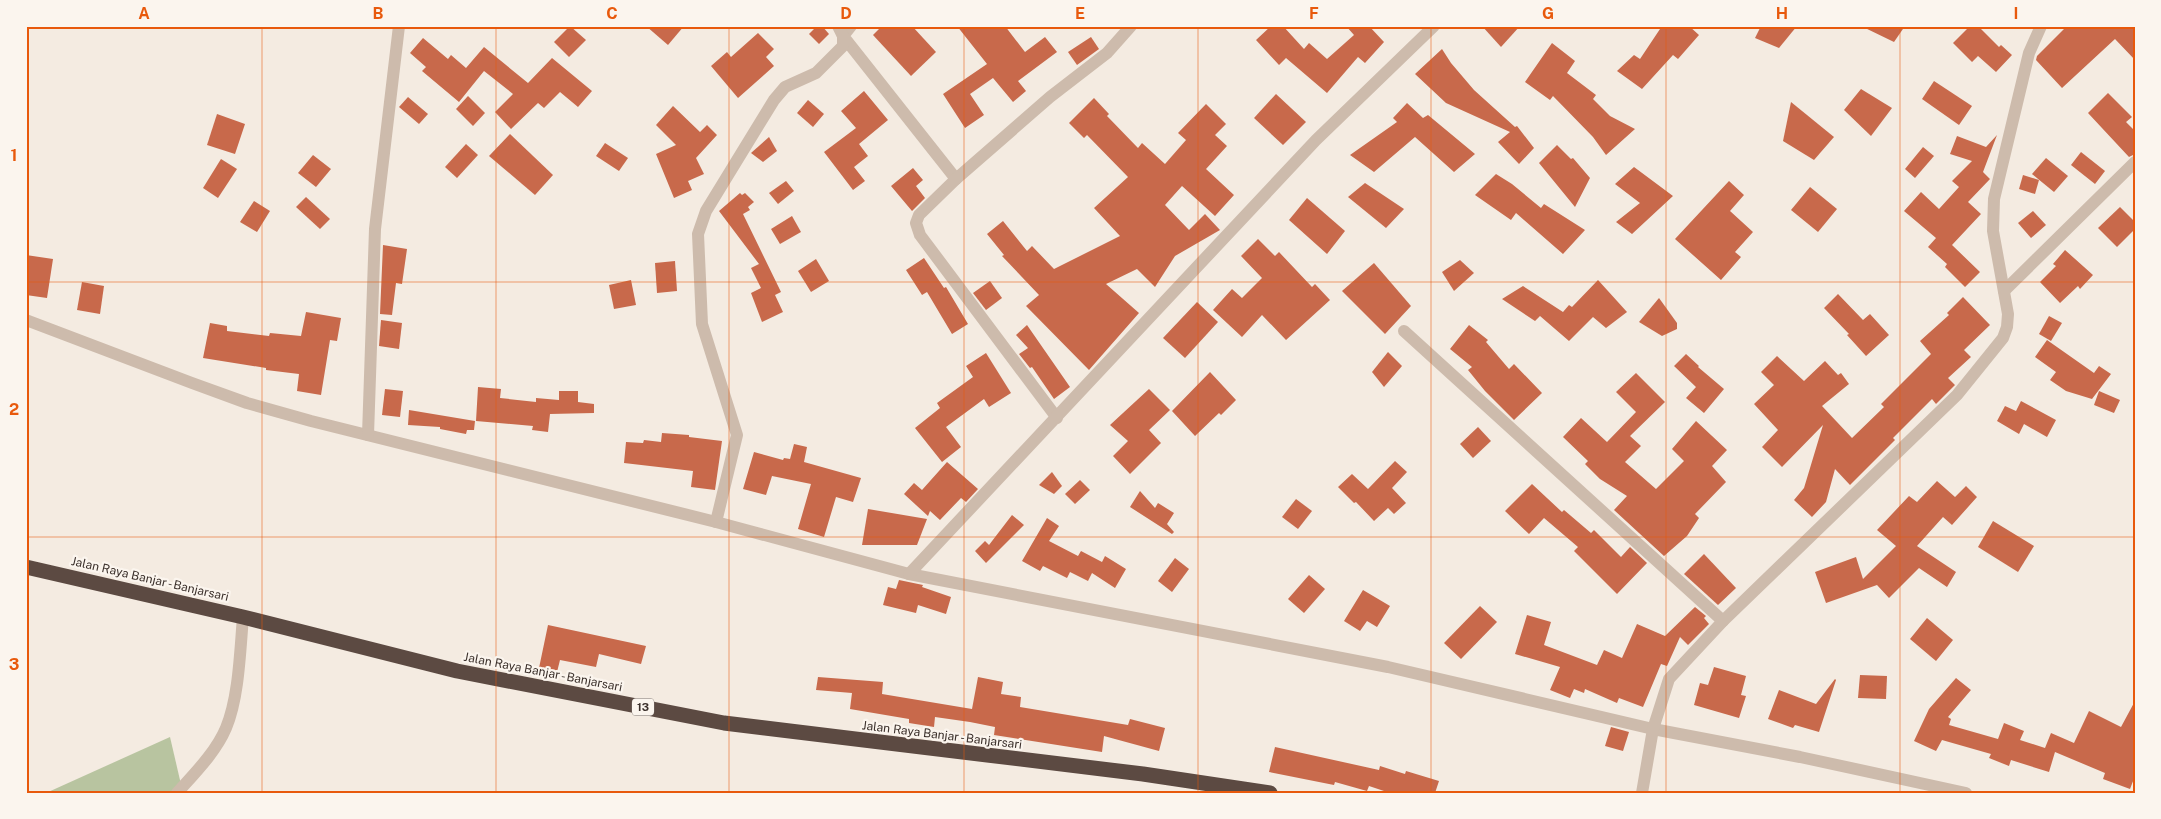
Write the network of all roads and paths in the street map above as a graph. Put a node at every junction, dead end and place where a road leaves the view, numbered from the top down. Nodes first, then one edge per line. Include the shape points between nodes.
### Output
1 (399, 26) edge
2 (1131, 26) edge
3 (1434, 26) edge
4 (2041, 26) edge
5 (844, 29) edge
6 (2135, 162) edge
7 (956, 180) junction
8 (2004, 291) junction
9 (26, 320) edge
10 (1404, 331) dead end
11 (1056, 418) junction
12 (368, 435) junction
13 (716, 522) junction
14 (26, 567) edge
15 (909, 574) junction
16 (243, 617) junction
17 (1723, 621) junction
18 (1653, 729) junction
19 (177, 793) edge
20 (1270, 793) edge
21 (1642, 793) edge
22 (1966, 793) edge

1 - 12 street via 375,229
2 - 7 street via 1107,53 1050,97
3 - 11 street via 1316,140
4 - 8 street via 2029,53 1994,199 1993,230
5 - 7 street
5 - 13 street via 843,46 835,56 816,73 785,87 774,100 706,212 698,234 702,324 737,435
6 - 8 street
7 - 11 street via 920,215 917,229
8 - 17 street via 2008,314 2003,338 1957,395
9 - 12 street via 248,403
10 - 17 street
11 - 15 street
12 - 13 street
13 - 15 street
14 - 16 highway, Jalan Raya Banjar - Banjarsari / 13
15 - 18 street via 1388,667
16 - 19 street via 238,680 226,728
16 - 20 highway, Jalan Raya Banjar - Banjarsari / 13 via 457,671 724,723
17 - 18 street via 1669,679
18 - 21 street
18 - 22 street

